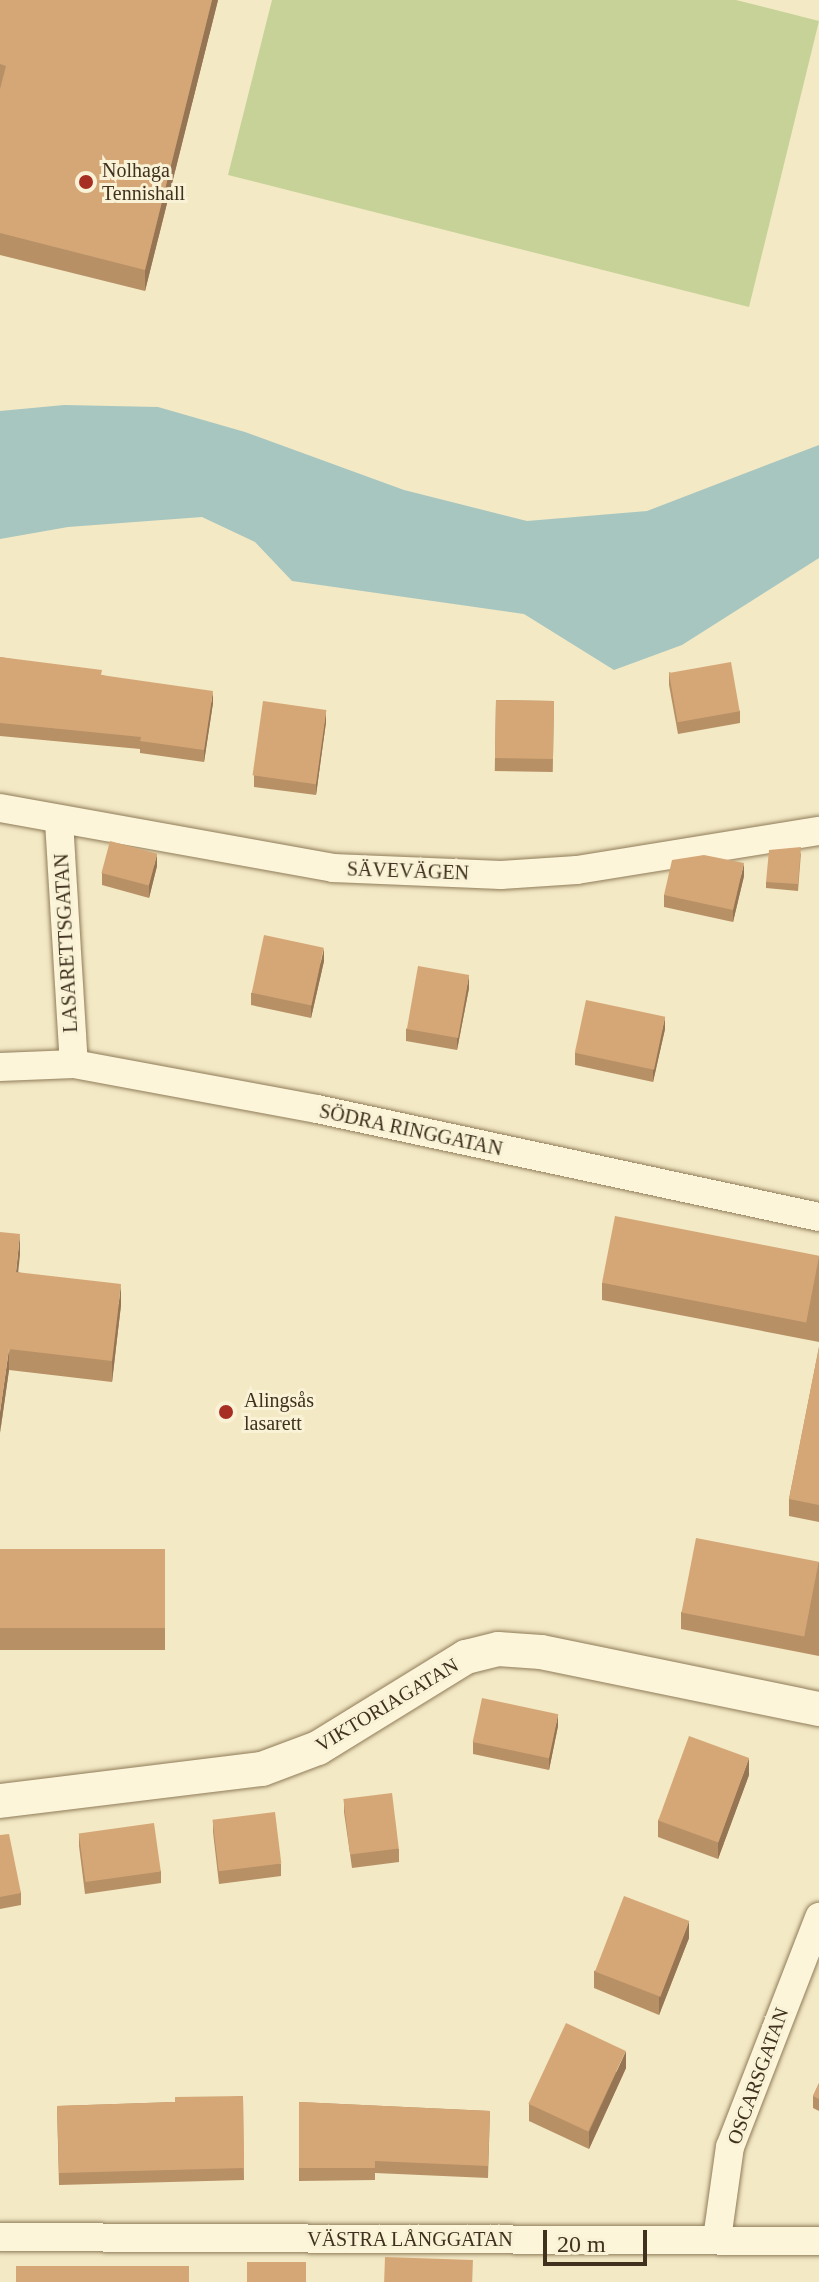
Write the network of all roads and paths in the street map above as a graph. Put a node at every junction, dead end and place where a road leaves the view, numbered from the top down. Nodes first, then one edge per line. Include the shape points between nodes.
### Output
1 (0, 808) edge
2 (59, 821) junction
3 (819, 831) edge
4 (74, 1064) junction
5 (0, 1067) edge
6 (819, 1217) edge
7 (819, 1709) edge
8 (0, 1801) edge
9 (819, 1917) edge
10 (0, 2237) edge
11 (717, 2239) junction
12 (819, 2241) edge

1 - 2 street, SÄVEVÄGEN
2 - 3 street, SÄVEVÄGEN via 333,868 501,875 577,870
2 - 4 street, LASARETTSGATAN
4 - 5 street, SÖDRA RINGGATAN
4 - 6 street, SÖDRA RINGGATAN via 317,1109
7 - 8 street, VIKTORIAGATAN via 541,1652 498,1649 466,1657 318,1748 262,1769
9 - 11 street, OSCARSGATAN via 730,2147
10 - 11 street, VÄSTRA LÅNGGATAN
11 - 12 street, VÄSTRA LÅNGGATAN

